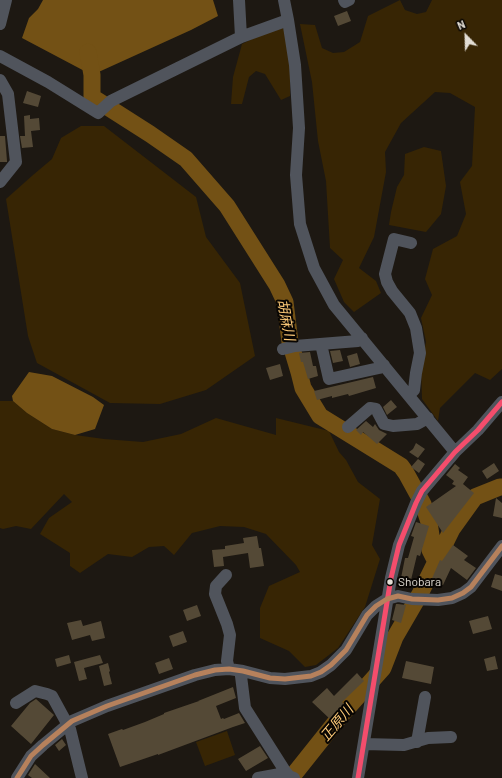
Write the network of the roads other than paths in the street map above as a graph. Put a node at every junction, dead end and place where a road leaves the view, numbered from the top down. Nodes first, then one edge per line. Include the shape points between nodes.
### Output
1 (6, 0) edge
2 (239, 0) edge
3 (284, 0) edge
4 (344, 0) edge
5 (349, 0) edge
6 (288, 20) junction
7 (0, 24) edge
8 (241, 37) junction
9 (0, 56) edge
10 (0, 80) edge
11 (0, 182) edge
12 (411, 243) dead end
13 (362, 338) junction
14 (321, 344) junction
15 (283, 349) dead end
16 (384, 365) junction
17 (409, 395) junction
18 (502, 402) edge
19 (428, 418) junction
20 (348, 427) dead end
21 (455, 452) junction
22 (502, 546) edge
23 (226, 575) dead end
24 (387, 599) junction
25 (229, 669) junction
26 (243, 671) junction
27 (425, 697) dead end
28 (16, 703) dead end
29 (68, 724) junction
30 (451, 737) dead end
31 (417, 742) junction
32 (364, 744) junction
33 (289, 774) edge
34 (17, 778) edge
35 (82, 778) edge
36 (258, 778) edge
37 (358, 778) edge

1 - 7 street
2 - 8 street
3 - 6 street
4 - 5 street
6 - 8 street
6 - 13 street via 295,65 299,128 296,175 300,224 314,268 334,305
8 - 9 street via 111,101 98,113
10 - 11 street via 8,94 16,162
12 - 17 street via 394,239 386,274 392,291 410,313 416,328 420,353 414,390
13 - 14 street via 358,341
13 - 16 street
14 - 15 street
14 - 16 street via 329,379
16 - 17 street
17 - 19 street
18 - 21 street
19 - 20 street via 417,424 393,426 384,424 376,409 370,408
19 - 21 street
21 - 24 street via 422,491 416,503 398,545
22 - 24 street via 471,587 463,593 438,600 398,596
23 - 25 street via 216,586 215,594 230,635 227,661
24 - 26 street via 367,615 346,650 321,672 311,676 285,679
24 - 32 street
25 - 26 street
25 - 29 street via 196,674 107,706
26 - 33 street via 241,676 245,708
27 - 31 street
28 - 29 street via 35,691 52,696
29 - 34 street via 31,756
29 - 35 street
30 - 31 street via 428,738
31 - 32 street via 404,746
32 - 37 street
33 - 36 street

